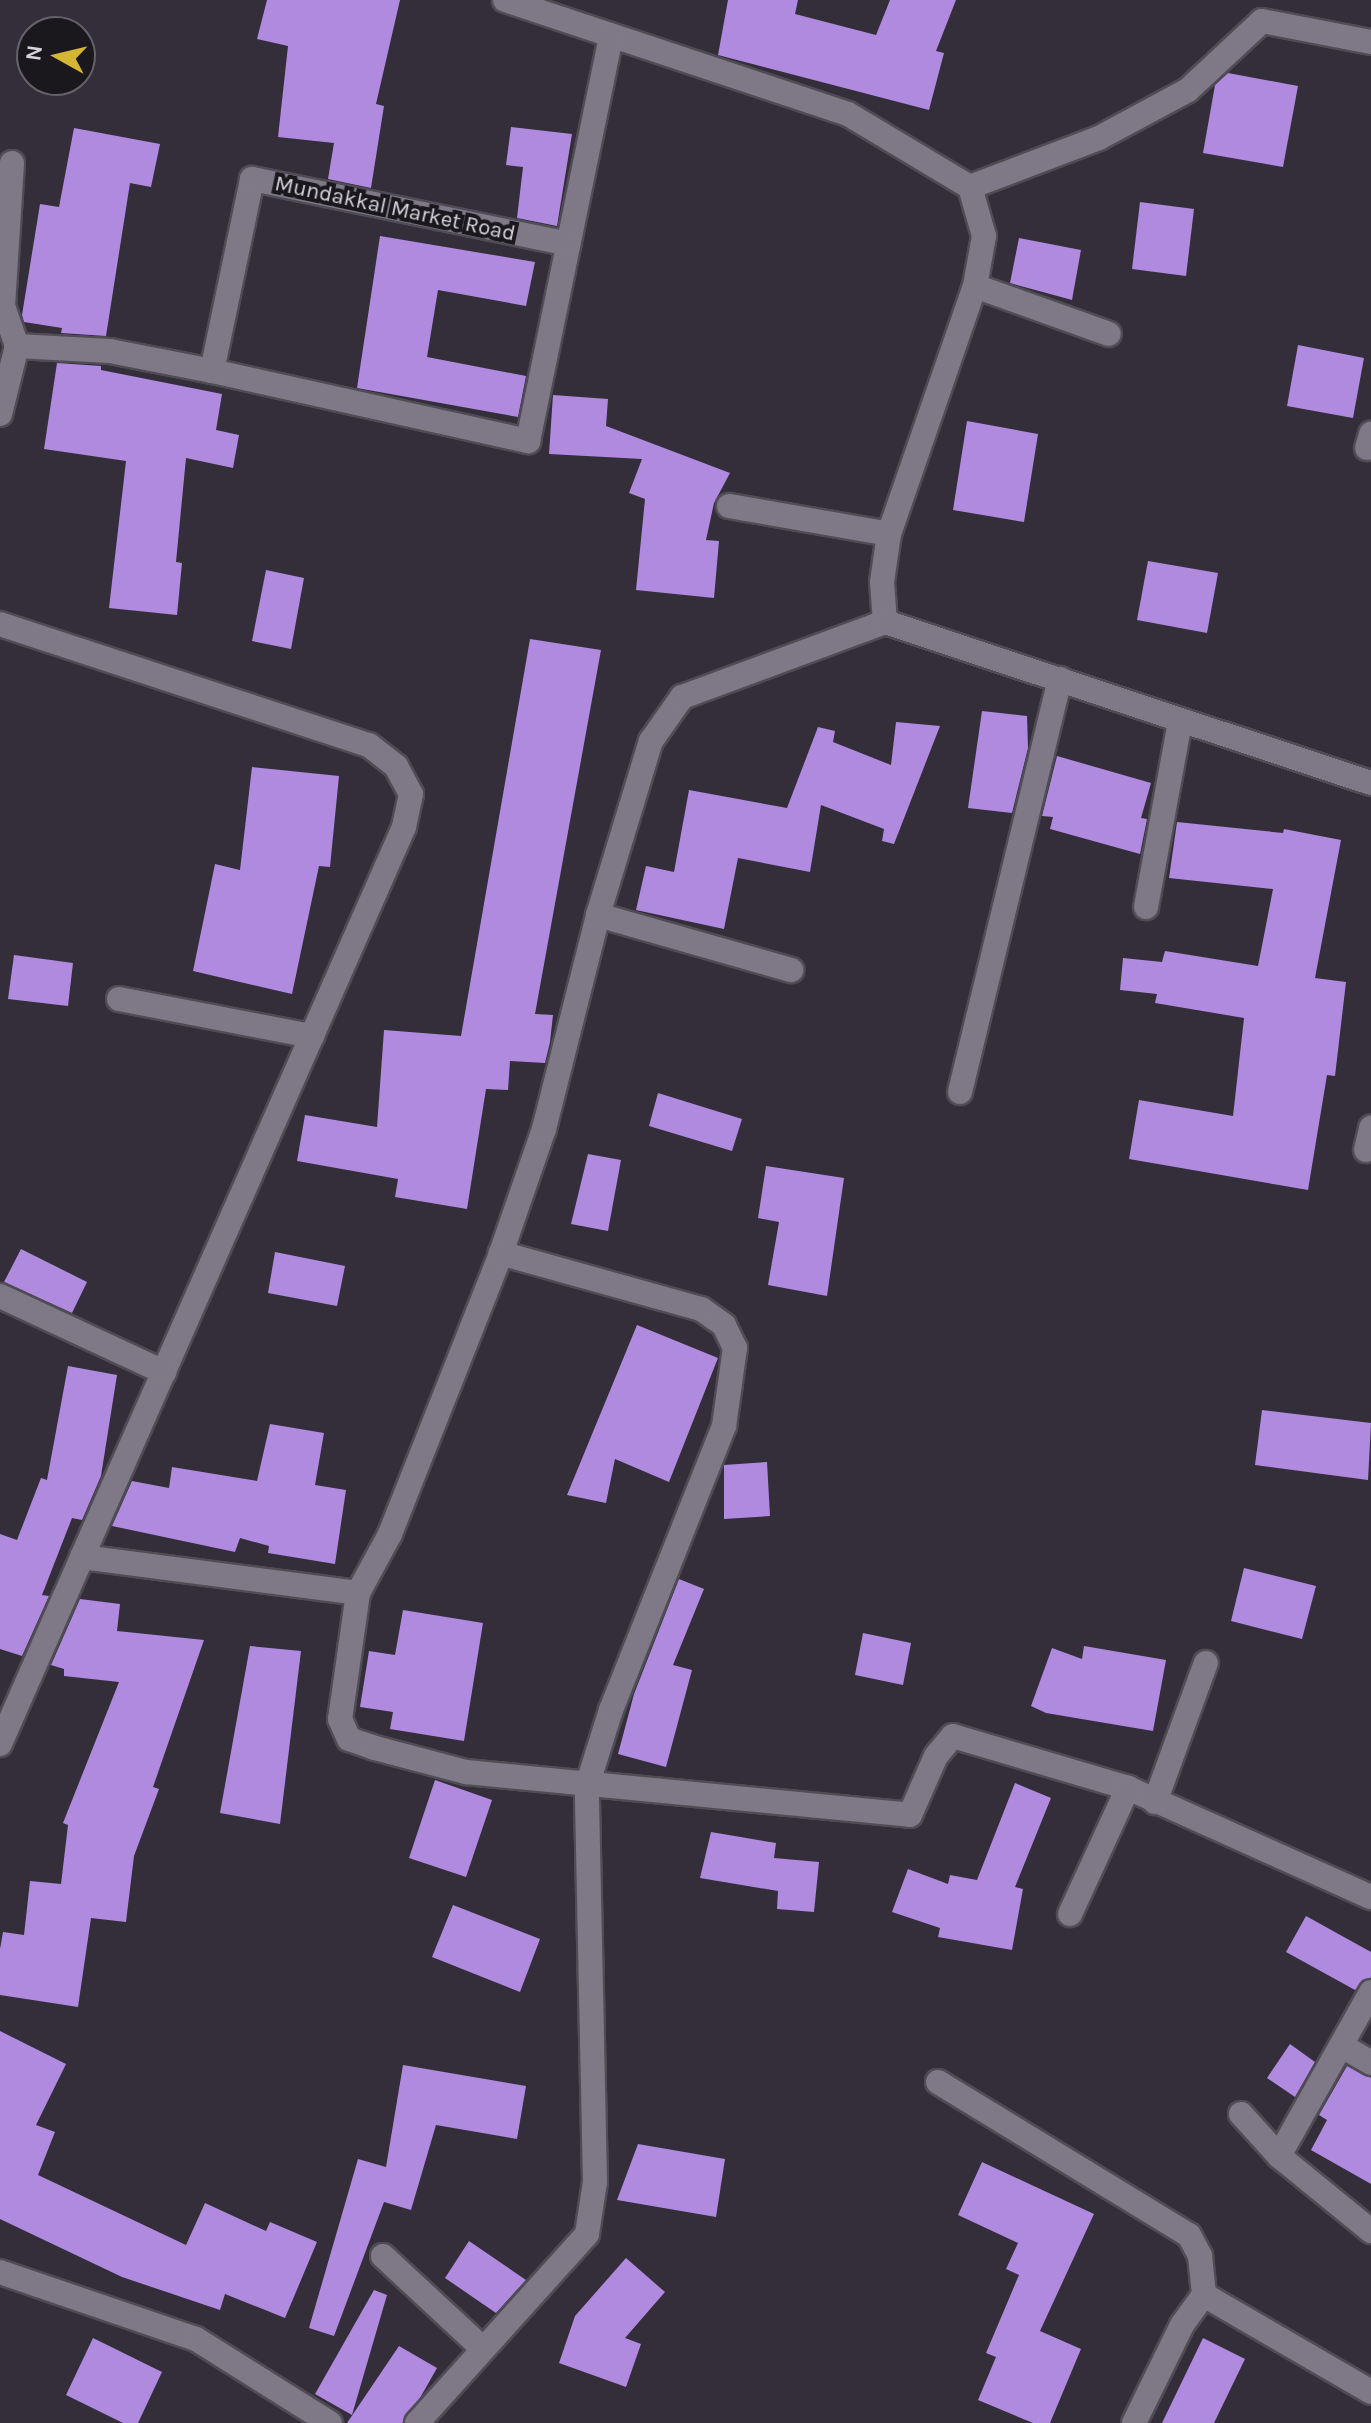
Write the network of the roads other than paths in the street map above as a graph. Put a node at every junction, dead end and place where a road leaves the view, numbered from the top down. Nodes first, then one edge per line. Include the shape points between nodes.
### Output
1 (505, 0) edge
2 (1266, 11) edge
3 (611, 36) junction
4 (1371, 42) edge
5 (12, 163) dead end
6 (970, 187) junction
7 (568, 244) junction
8 (975, 286) junction
9 (1109, 334) dead end
10 (17, 346) junction
11 (212, 371) junction
12 (0, 414) edge
13 (729, 506) dead end
14 (889, 534) junction
15 (885, 622) junction
16 (0, 624) edge
17 (1060, 679) junction
18 (1180, 722) junction
19 (1371, 783) edge
20 (1146, 907) dead end
21 (598, 915) junction
22 (791, 970) dead end
23 (119, 999) dead end
24 (312, 1036) junction
25 (960, 1092) dead end
26 (501, 1253) junction
27 (0, 1296) edge
28 (164, 1372) junction
29 (82, 1557) junction
30 (358, 1593) junction
31 (1206, 1663) dead end
32 (8, 1699) edge
33 (0, 1744) edge
34 (587, 1786) junction
35 (1128, 1788) junction
36 (1155, 1802) junction
37 (1371, 1897) edge
38 (1070, 1914) dead end
39 (1371, 1992) edge
40 (1342, 2046) junction
41 (1371, 2063) edge
42 (938, 2082) dead end
43 (1241, 2114) dead end
44 (1279, 2156) junction
45 (1371, 2231) edge
46 (383, 2256) dead end
47 (0, 2272) edge
48 (1204, 2295) junction
49 (482, 2348) junction
50 (1371, 2392) edge
51 (330, 2423) edge
52 (417, 2423) edge
53 (1134, 2423) edge

1 - 3 street
2 - 4 street
2 - 6 street via 1188,90 1099,138
3 - 6 street via 848,114
3 - 7 street
5 - 10 street via 3,306
6 - 8 street via 984,236
7 - 11 street, Mundakkal Market Road via 252,179
7 - 11 street via 528,441
8 - 9 street
8 - 14 street
10 - 11 street via 110,351
10 - 12 street
13 - 14 street
14 - 15 street via 882,582
15 - 17 street
15 - 21 street via 682,697 651,741
16 - 24 street via 369,745 396,766 411,794 404,827
17 - 18 street
17 - 25 street
18 - 19 street
18 - 20 street
21 - 22 street
21 - 26 street via 544,1129
23 - 24 street
24 - 28 street
26 - 30 street via 390,1534
26 - 34 street via 701,1309 724,1325 735,1348 724,1426 611,1710
27 - 28 street
28 - 29 street
29 - 30 street
29 - 32 street
30 - 34 street via 340,1719 349,1739 466,1772
31 - 36 street
32 - 33 street
34 - 35 street via 910,1815 936,1756 953,1736
34 - 49 street via 595,2182 587,2234
35 - 36 street
35 - 38 street
36 - 37 street
39 - 40 street
40 - 41 street
40 - 44 street
42 - 48 street via 1189,2235 1200,2256
43 - 44 street
44 - 45 street
46 - 49 street
47 - 51 street via 196,2339
48 - 50 street
48 - 53 street via 1182,2325
49 - 52 street

